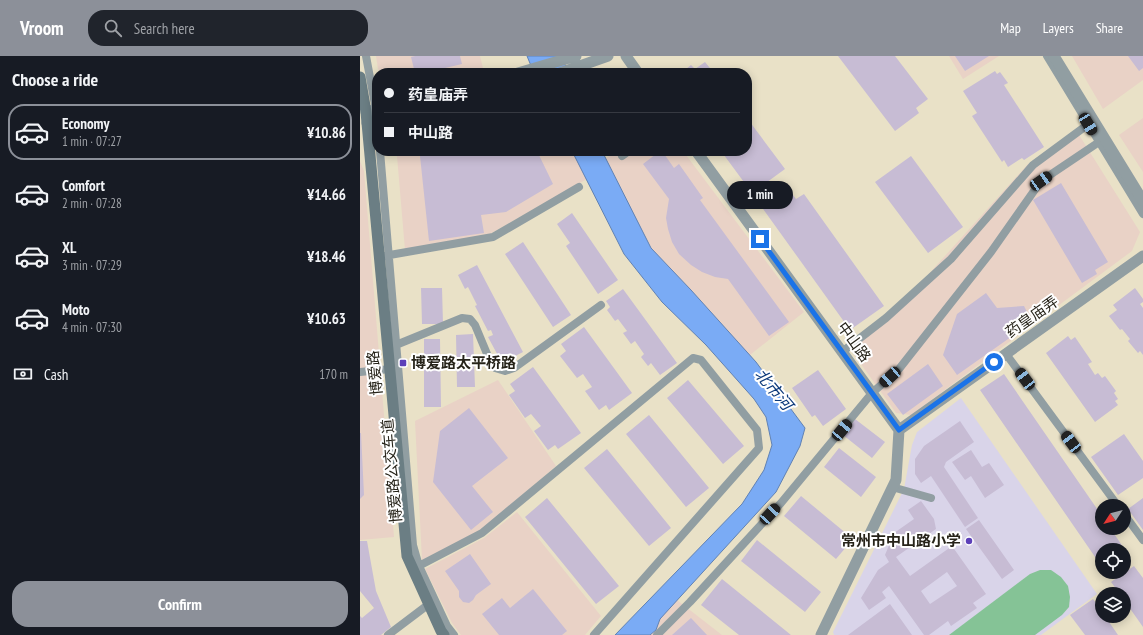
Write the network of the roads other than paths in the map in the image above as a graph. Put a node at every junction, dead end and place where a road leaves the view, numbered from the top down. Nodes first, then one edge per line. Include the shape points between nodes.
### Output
1 (366, 56) edge
2 (608, 56) edge
3 (626, 56) edge
4 (1047, 56) edge
5 (1054, 56) edge
6 (571, 57) edge
7 (534, 68) edge
8 (574, 68) edge
9 (634, 68) edge
10 (360, 77) edge
11 (370, 117) edge
12 (1091, 122) junction
13 (372, 137) edge
14 (1102, 140) junction
15 (374, 156) edge
16 (380, 156) edge
17 (700, 156) edge
18 (579, 187) dead end
19 (1143, 201) edge
20 (1143, 214) edge
21 (384, 256) junction
22 (1143, 256) edge
23 (601, 305) dead end
24 (392, 347) junction
25 (842, 352) junction
26 (1006, 354) junction
27 (390, 369) junction
28 (360, 372) edge
29 (872, 393) junction
30 (899, 430) junction
31 (892, 487) junction
32 (932, 498) dead end
33 (1113, 499) edge
34 (1131, 524) edge
35 (1143, 540) edge
36 (416, 568) junction
37 (429, 604) junction
38 (388, 635) edge
39 (444, 635) edge
40 (454, 635) edge
41 (594, 635) edge
42 (657, 635) edge
43 (821, 635) edge

1 - 11 lane
2 - 8 street
3 - 9 street
4 - 12 lane
5 - 12 street
6 - 7 street
10 - 11 main road, 博爱路
11 - 13 main road, 博爱路
12 - 14 street
12 - 25 lane via 1033,165 951,259 886,318
14 - 19 street
14 - 20 lane
14 - 29 lane via 1041,181 991,252 904,363
15 - 21 main road, 博爱路
16 - 21 lane
17 - 25 street, 中山路
18 - 21 lane via 493,237
21 - 24 main road, 博爱路
22 - 26 street, 药皇庙弄
23 - 24 lane via 514,368 505,371 495,368 475,325 470,320 462,318
24 - 27 main road, 博爱路
24 - 36 lane, 博爱路公交车道
25 - 29 street, 中山路
26 - 30 street, 药皇庙弄
26 - 33 lane
27 - 28 lane
27 - 36 main road, 博爱路 via 407,556
29 - 30 street, 中山路
29 - 42 lane via 781,503
30 - 31 street via 896,480
31 - 32 lane
31 - 43 street
34 - 35 lane
36 - 37 main road, 博爱路
36 - 40 lane, 博爱路公交车道
36 - 41 lane via 482,533 693,358 701,360 757,430 759,448
37 - 38 lane
37 - 39 main road, 博爱路

